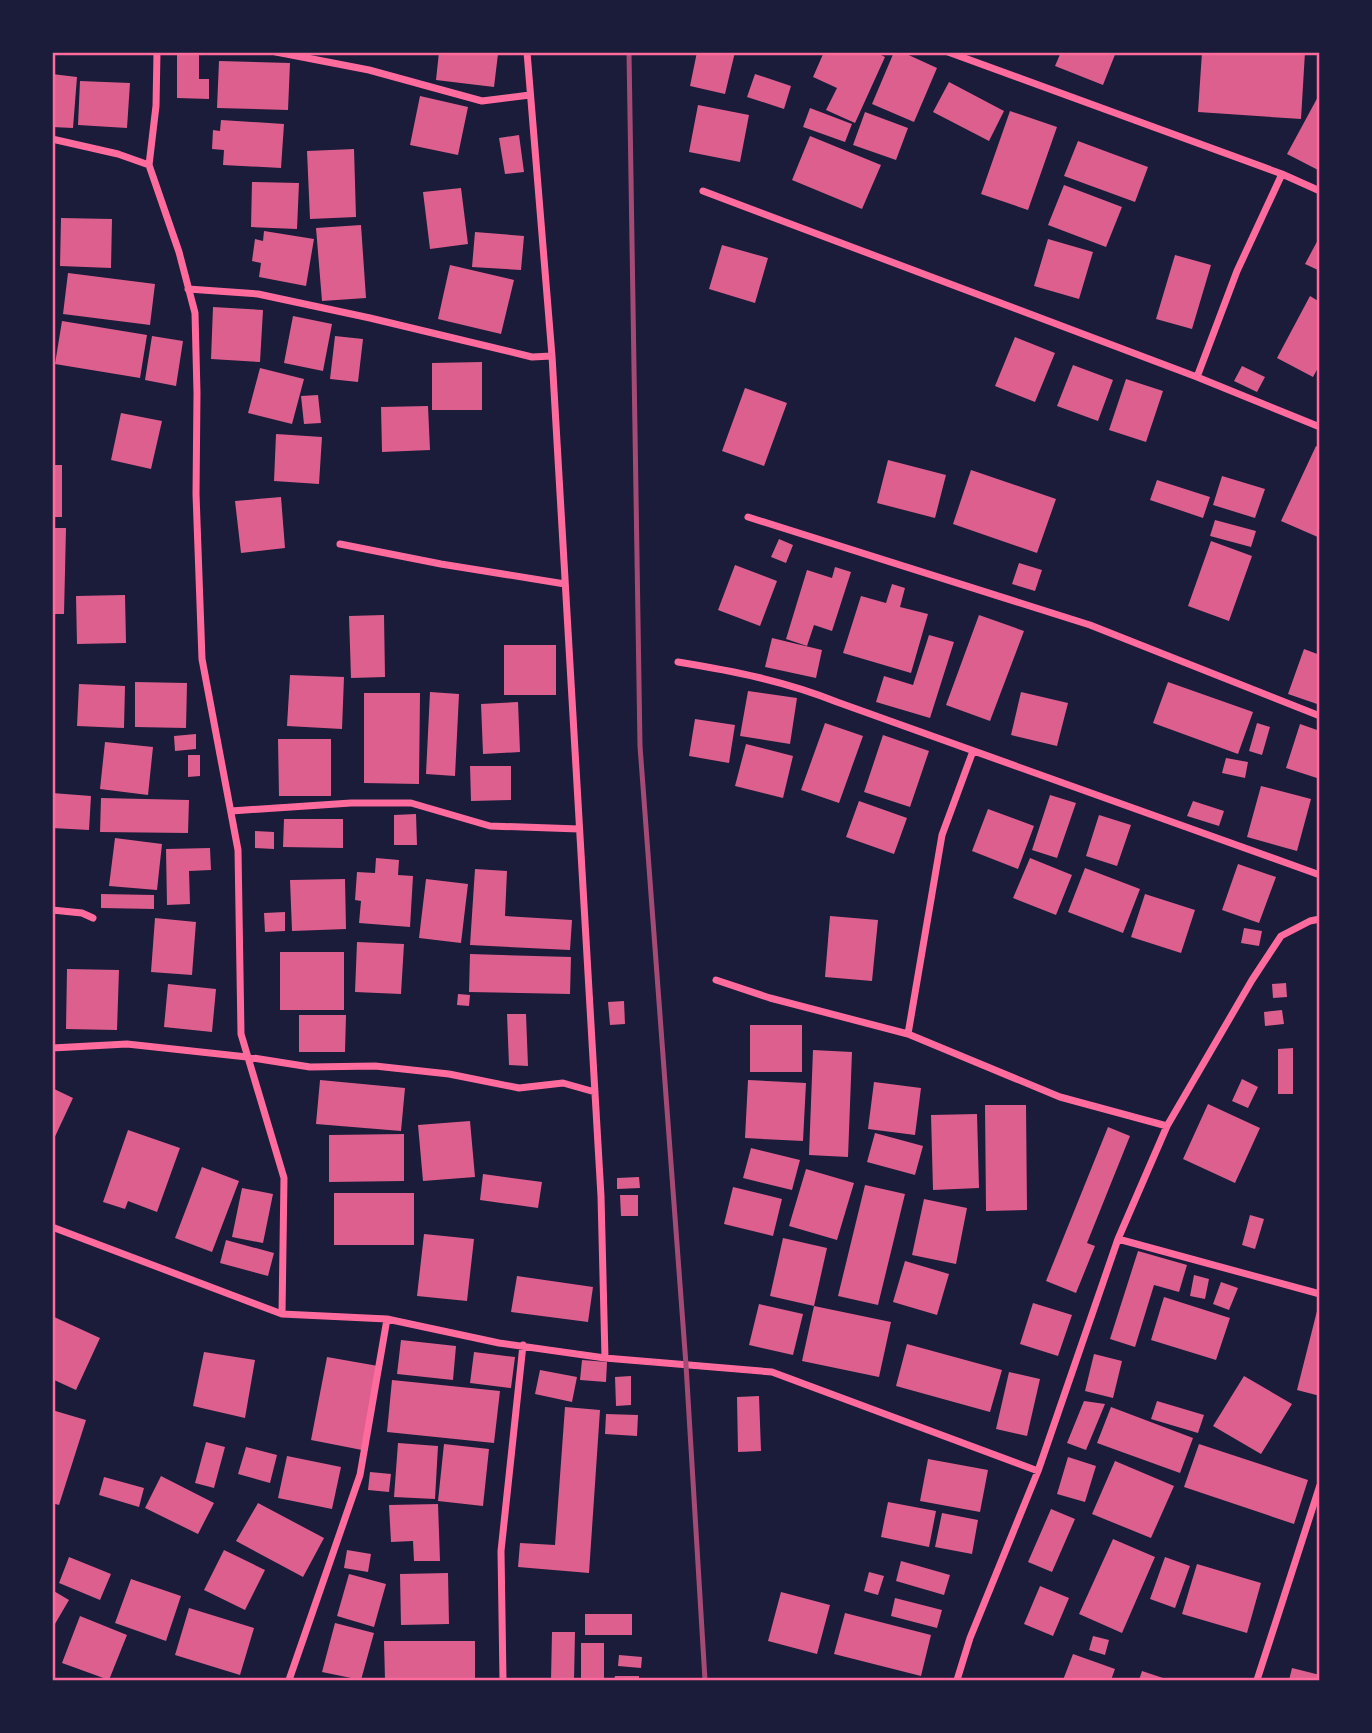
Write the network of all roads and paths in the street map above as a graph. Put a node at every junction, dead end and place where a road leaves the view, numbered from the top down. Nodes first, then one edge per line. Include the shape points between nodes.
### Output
1 (158, 52) edge
2 (276, 52) edge
3 (527, 52) edge
4 (948, 52) edge
5 (530, 95) junction
6 (52, 139) edge
7 (149, 165) junction
8 (1282, 174) junction
9 (702, 191) dead end
10 (1320, 191) edge
11 (188, 289) junction
12 (552, 356) junction
13 (1197, 377) junction
14 (1320, 426) edge
15 (748, 517) dead end
16 (340, 544) dead end
17 (565, 584) junction
18 (678, 662) dead end
19 (1320, 716) edge
20 (973, 751) junction
21 (231, 811) junction
22 (579, 830) junction
23 (1320, 875) edge
24 (52, 911) edge
25 (93, 918) dead end
26 (1320, 919) edge
27 (716, 981) dead end
28 (908, 1034) junction
29 (52, 1048) edge
30 (247, 1057) junction
31 (595, 1092) junction
32 (1167, 1126) junction
33 (52, 1227) edge
34 (1118, 1238) junction
35 (1320, 1294) edge
36 (282, 1314) junction
37 (387, 1319) junction
38 (523, 1345) junction
39 (606, 1358) junction
40 (1038, 1471) junction
41 (1320, 1485) edge
42 (289, 1681) edge
43 (503, 1681) edge
44 (957, 1681) edge
45 (1257, 1681) edge

1 - 7 street
2 - 5 street via 369,70 482,102
3 - 5 street
4 - 8 street
5 - 12 street
6 - 7 street
7 - 11 street
8 - 10 street
8 - 13 street via 1237,271
9 - 13 street
11 - 12 street via 258,294 532,357
11 - 21 street via 195,313 202,659
12 - 17 street
13 - 14 street
15 - 19 street via 1090,625
16 - 17 street
17 - 22 street
18 - 20 street via 743,672 805,689
20 - 23 street
20 - 28 street via 942,835
21 - 22 street via 411,803 490,826
21 - 30 street via 238,850 241,1034
22 - 31 street
24 - 25 street
26 - 32 street via 1281,936
27 - 28 street
28 - 32 street via 1060,1097
29 - 30 street via 127,1044
30 - 31 street via 310,1067 375,1066 449,1074 519,1088 564,1083
30 - 36 street via 284,1178
31 - 39 street
32 - 34 street
33 - 36 street
34 - 35 street
34 - 40 street
36 - 37 street
37 - 38 street
37 - 42 street via 360,1475
38 - 39 street
38 - 43 street via 501,1551
39 - 40 street via 772,1372
40 - 44 street
41 - 45 street

